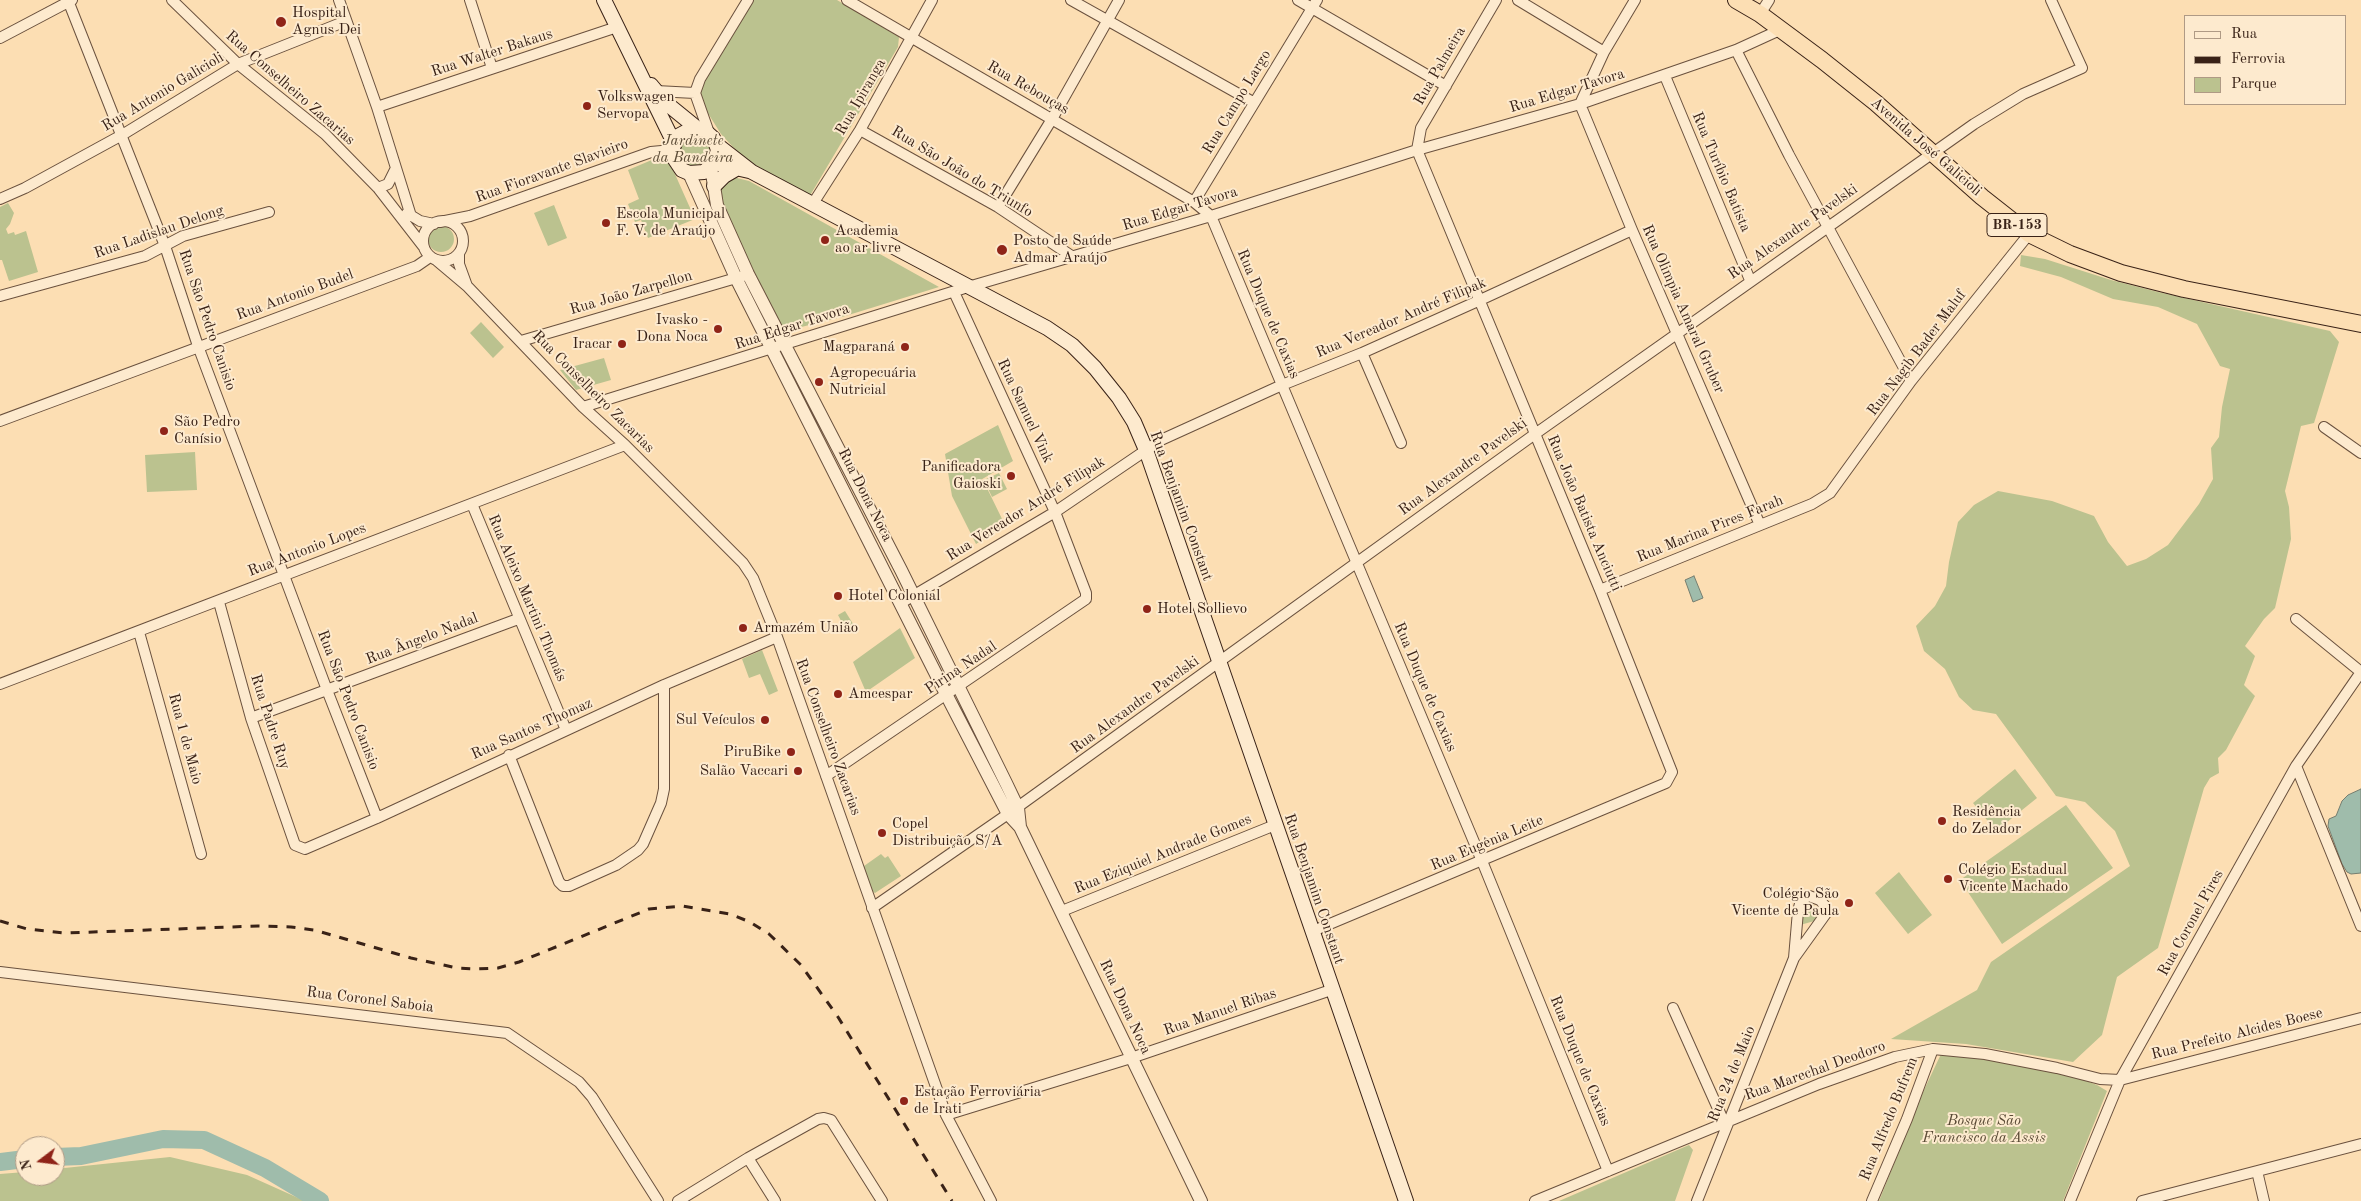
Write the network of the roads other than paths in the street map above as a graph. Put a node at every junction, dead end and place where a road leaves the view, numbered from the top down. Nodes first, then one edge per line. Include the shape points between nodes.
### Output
1 (172, 0) edge
2 (340, 0) edge
3 (470, 0) edge
4 (604, 0) edge
5 (748, 0) edge
6 (847, 0) edge
7 (932, 0) edge
8 (1071, 0) edge
9 (1119, 0) edge
10 (1298, 0) edge
11 (1496, 0) edge
12 (1518, 0) edge
13 (1635, 0) edge
14 (1736, 0) edge
15 (1769, 0) edge
16 (2051, 0) edge
17 (71, 1) edge
18 (1314, 4) edge
19 (1760, 14) junction
20 (346, 21) junction
21 (1107, 21) junction
22 (617, 27) junction
23 (1782, 30) junction
24 (0, 38) edge
25 (912, 38) junction
26 (1736, 50) junction
27 (1604, 52) junction
28 (238, 64) junction
29 (492, 68) junction
30 (638, 69) junction
31 (1665, 76) junction
32 (1446, 86) junction
33 (656, 91) junction
34 (695, 93) junction
35 (1253, 102) junction
36 (1580, 104) junction
37 (377, 107) junction
38 (1052, 119) junction
39 (860, 130) junction
40 (708, 135) junction
41 (122, 136) junction
42 (673, 147) junction
43 (1417, 150) junction
44 (1931, 153) junction
45 (713, 165) junction
46 (736, 169) junction
47 (395, 170) junction
48 (752, 172) junction
49 (689, 173) junction
50 (714, 186) junction
51 (378, 188) junction
52 (0, 199) edge
53 (387, 199) junction
54 (1194, 202) junction
55 (812, 205) junction
56 (998, 207) junction
57 (269, 212) dead end
58 (411, 216) junction
59 (470, 216) junction
60 (1211, 216) junction
61 (437, 223) junction
62 (1827, 226) junction
63 (1632, 230) junction
64 (2029, 234) junction
65 (462, 237) junction
66 (165, 246) junction
67 (423, 246) junction
68 (459, 253) junction
69 (1073, 257) junction
70 (433, 258) junction
71 (748, 274) junction
72 (736, 278) junction
73 (1750, 280) junction
74 (468, 287) junction
75 (968, 287) junction
76 (954, 292) junction
77 (0, 296) edge
78 (1478, 301) junction
79 (2361, 324) edge
80 (1677, 332) junction
81 (521, 341) junction
82 (786, 345) junction
83 (198, 346) junction
84 (773, 349) junction
85 (1362, 353) junction
86 (1911, 381) junction
87 (1282, 384) junction
88 (583, 407) junction
89 (0, 422) edge
90 (2324, 427) dead end
91 (1534, 434) junction
92 (1401, 443) dead end
93 (625, 445) junction
94 (1146, 450) junction
95 (2361, 453) edge
96 (841, 471) junction
97 (1830, 493) joint
98 (472, 504) junction
99 (1055, 512) junction
100 (1760, 525) junction
101 (1356, 563) junction
102 (285, 574) junction
103 (1600, 590) junction
104 (913, 596) junction
105 (1086, 599) joint
106 (219, 602) junction
107 (900, 603) junction
108 (518, 619) junction
109 (2296, 619) dead end
110 (139, 632) junction
111 (777, 637) junction
112 (1219, 663) junction
113 (2361, 672) edge
114 (0, 684) edge
115 (664, 685) junction
116 (958, 688) junction
117 (327, 690) junction
118 (947, 696) junction
119 (251, 718) junction
120 (566, 730) junction
121 (509, 755) junction
122 (2296, 766) junction
123 (826, 776) junction
124 (1671, 778) joint
125 (1013, 811) junction
126 (377, 818) junction
127 (1275, 825) junction
128 (300, 848) joint
129 (201, 854) dead end
130 (1482, 862) junction
131 (872, 908) junction
132 (1062, 912) junction
133 (2361, 926) edge
134 (1313, 931) junction
135 (1794, 958) junction
136 (0, 972) edge
137 (1332, 990) junction
138 (1673, 1008) dead end
139 (2361, 1018) edge
140 (1933, 1049) junction
141 (1131, 1058) junction
142 (2120, 1080) junction
143 (946, 1115) junction
144 (1728, 1121) junction
145 (2361, 1144) edge
146 (748, 1158) junction
147 (1608, 1171) junction
148 (2257, 1171) junction
149 (1398, 1181) junction
150 (658, 1201) edge
151 (678, 1201) edge
152 (775, 1201) edge
153 (882, 1201) edge
154 (991, 1201) edge
155 (1201, 1201) edge
156 (1398, 1201) edge
157 (1406, 1201) edge
158 (1535, 1201) edge
159 (1697, 1201) edge
160 (1872, 1201) edge
161 (2070, 1201) edge
162 (2142, 1201) edge
163 (2264, 1201) edge

1 - 28 street, Rua Conselheiro Zacarias
2 - 20 street
3 - 29 street
4 - 22 main road
5 - 34 street via 700,79
6 - 25 street, Rua Rebouças
7 - 25 street, Rua Ipiranga
8 - 21 street
9 - 21 street
10 - 18 street
11 - 32 street, Rua Palmeira
12 - 27 street
13 - 27 street
14 - 19 highway, Avenida José Galicioli / BR-153
15 - 19 street
16 - 44 street, Rua Alexandre Pavelski via 2082,68 2023,94
17 - 24 street
17 - 41 street, Rua São Pedro Canisio
18 - 32 street
18 - 35 street, Rua Campo Largo
19 - 23 highway, Avenida José Galicioli / BR-153
20 - 28 street, Rua Antonio Galicioli
20 - 37 street
21 - 35 street
21 - 38 street
22 - 29 street, Rua Walter Bakaus
22 - 30 main road
23 - 26 street, Rua Edgar Tavora
23 - 44 highway, Avenida José Galicioli / BR-153 via 1876,104
25 - 38 street, Rua Rebouças
25 - 39 street, Rua Ipiranga
26 - 31 street, Rua Edgar Tavora
26 - 62 street
27 - 36 street
28 - 41 street, Rua Antonio Galicioli
28 - 51 street, Rua Conselheiro Zacarias via 325,134
29 - 37 street, Rua Walter Bakaus
30 - 33 main road, Rua Benjamim Constant
30 - 42 main road
31 - 36 street, Rua Edgar Tavora
31 - 73 street, Rua Turíbio Batista
32 - 43 street, Rua Palmeira via 1421,128
33 - 34 street
33 - 40 main road, Rua Benjamim Constant via 666,103
34 - 40 street
35 - 54 street, Rua Campo Largo
36 - 43 street, Rua Edgar Tavora
36 - 63 street, Rua Olimpia Amaral Gruber
37 - 47 street
38 - 54 street, Rua Rebouças
38 - 56 street
39 - 55 street, Rua Ipiranga
39 - 56 street, Rua São João do Triunfo
40 - 42 main road via 684,132
40 - 45 main road via 718,150
40 - 48 main road, Rua Benjamim Constant
41 - 52 street, Rua Antonio Galicioli
41 - 66 street, Rua São Pedro Canisio
42 - 49 main road via 677,164
42 - 59 street, Rua Fioravante Slavieiro
43 - 60 street, Rua Edgar Tavora
43 - 78 street, Rua João Batista Anciutti
44 - 62 street, Rua Alexandre Pavelski
44 - 64 highway, Avenida José Galicioli / BR-153
45 - 46 main road, Rua Benjamim Constant
45 - 49 main road via 696,174
45 - 50 street, Rua Dona Noca
46 - 48 main road, Rua Benjamim Constant
46 - 50 main road
47 - 51 street via 388,184
47 - 58 street
48 - 55 main road, Rua Benjamim Constant
49 - 72 street, Rua Dona Noca
50 - 71 street, Rua Dona Noca via 717,205
51 - 53 street, Rua Conselheiro Zacarias
53 - 58 street, Rua Conselheiro Zacarias
53 - 67 street, Rua Conselheiro Zacarias
54 - 60 street
55 - 75 main road, Rua Benjamim Constant
56 - 69 street, Rua São João do Triunfo
57 - 66 street, Rua Ladislau Delong via 184,236
58 - 61 street, Rua Conselheiro Zacarias
59 - 61 street, Rua Fioravante Slavieiro
59 - 65 street, Rua Fioravante Slavieiro
60 - 69 street, Rua Edgar Tavora
60 - 87 street, Rua Duque de Caxias
61 - 65 street via 453,224
61 - 67 street via 425,233
62 - 73 street, Rua Alexandre Pavelski
62 - 86 street
63 - 78 street, Rua Vereador André Filipak
63 - 80 street, Rua Olimpia Amaral Gruber
64 - 79 highway, Avenida José Galicioli / BR-153 via 2121,273 2184,289
64 - 86 street, Rua Nagib Bader Maluf
65 - 68 street
66 - 77 street, Rua Ladislau Delong via 145,256
66 - 83 street, Rua São Pedro Canisio
67 - 70 street
68 - 70 street via 448,260
68 - 74 street, Rua Conselheiro Zacarias via 459,264
69 - 75 street, Rua Edgar Tavora
70 - 74 street, Rua Conselheiro Zacarias
70 - 83 street, Rua Antonio Budel
71 - 72 street, Rua João Zarpellon
71 - 82 street, Rua Dona Noca
72 - 81 street, Rua João Zarpellon
72 - 84 street, Rua Dona Noca
73 - 80 street, Rua Alexandre Pavelski
74 - 81 street, Rua Conselheiro Zacarias
75 - 76 street, Rua Edgar Tavora
75 - 94 main road, Rua Benjamim Constant via 1047,328 1072,345 1118,398 1134,422
76 - 82 street, Rua Edgar Tavora
76 - 99 street, Rua Samuel Vink
78 - 85 street, Rua Vereador André Filipak
78 - 91 street, Rua João Batista Anciutti
80 - 91 street, Rua Alexandre Pavelski
80 - 100 street, Rua Olimpia Amaral Gruber
81 - 88 street, Rua Conselheiro Zacarias
82 - 84 street, Rua Edgar Tavora
82 - 96 street, Rua Dona Noca
83 - 89 street, Rua Antonio Budel
83 - 102 street, Rua São Pedro Canisio
84 - 88 street, Rua Edgar Tavora
84 - 96 street, Rua Dona Noca
85 - 87 street, Rua Vereador André Filipak
85 - 92 street
86 - 97 street, Rua Nagib Bader Maluf
87 - 94 street, Rua Vereador André Filipak
87 - 101 street, Rua Duque de Caxias
88 - 93 street, Rua Conselheiro Zacarias
90 - 95 street
91 - 101 street, Rua Alexandre Pavelski
91 - 103 street, Rua João Batista Anciutti
93 - 98 street, Rua Antonio Lopes
93 - 111 street, Rua Conselheiro Zacarias via 743,563 753,578
94 - 99 street, Rua Vereador André Filipak
94 - 112 main road, Rua Benjamim Constant
96 - 104 street, Rua Dona Noca
96 - 107 street, Rua Dona Noca
97 - 100 street, Rua Marina Pires Farah via 1812,504
98 - 102 street, Rua Antonio Lopes
98 - 108 street, Rua Aleixo Martini Thomás
99 - 104 street, Rua Vereador André Filipak
99 - 105 street, Rua Samuel Vink
100 - 103 street, Rua Marina Pires Farah
101 - 112 street, Rua Alexandre Pavelski
101 - 130 street, Rua Duque de Caxias
102 - 106 street, Rua Antonio Lopes
102 - 117 street, Rua São Pedro Canisio
103 - 124 street, Rua João Batista Anciutti via 1672,772
104 - 107 street, Rua Vereador André Filipak
104 - 116 street, Rua Dona Noca
105 - 116 street, Pirina Nadal
106 - 110 street, Rua Antonio Lopes
106 - 119 street, Rua Padre Ruy
107 - 118 street, Rua Dona Noca
108 - 117 street, Rua Ângelo Nadal
108 - 120 street, Rua Aleixo Martini Thomás
109 - 113 street
110 - 114 street, Rua Antonio Lopes
110 - 129 street, Rua 1 de Maio
111 - 115 street, Rua Santos Thomaz
111 - 123 street, Rua Conselheiro Zacarias
112 - 125 street, Rua Alexandre Pavelski
112 - 127 main road, Rua Benjamim Constant
113 - 122 street, Rua Coronel Pires
115 - 120 street, Rua Santos Thomaz
115 - 121 street via 664,788 660,803 643,844 616,865 563,886
116 - 118 street, Pirina Nadal
116 - 125 street, Rua Dona Noca
117 - 119 street, Rua Ângelo Nadal
117 - 126 street, Rua São Pedro Canisio
118 - 123 street, Pirina Nadal
118 - 125 street, Rua Dona Noca
119 - 128 street, Rua Padre Ruy via 296,846
120 - 121 street, Rua Santos Thomaz
121 - 126 street, Rua Santos Thomaz
122 - 133 street
122 - 142 street, Rua Coronel Pires
123 - 131 street, Rua Conselheiro Zacarias
124 - 130 street, Rua Eugênia Leite via 1666,783
125 - 131 street, Rua Alexandre Pavelski
125 - 132 street, Rua Dona Noca
126 - 128 street, Rua Santos Thomaz via 305,849
127 - 132 street, Rua Eziquiel Andrade Gomes
127 - 134 main road, Rua Benjamim Constant
130 - 134 street, Rua Eugênia Leite
130 - 147 street, Rua Duque de Caxias
131 - 143 street, Rua Conselheiro Zacarias
132 - 141 street, Rua Dona Noca
134 - 137 main road, Rua Benjamim Constant
135 - 135 street, Rua 24 de Maio via 1827,912 1820,900 1809,896 1801,900 1798,911
135 - 144 street, Rua 24 de Maio
136 - 150 street, Rua Coronel Saboia via 507,1033 579,1082 592,1097
137 - 141 street, Rua Manuel Ribas
137 - 149 main road, Rua Benjamim Constant
138 - 144 street
139 - 142 street, Rua Prefeito Alcides Boese
140 - 142 street, Rua Marechal Deodoro via 1985,1054 2100,1080
140 - 144 street, Rua Marechal Deodoro via 1895,1057
140 - 160 street, Rua Alfredo Bufrem
141 - 143 street, Rua Manuel Ribas
141 - 155 street, Rua Dona Noca
142 - 161 street, Rua Coronel Pires
143 - 154 street, Rua Conselheiro Zacarias
144 - 147 street, Rua Marechal Deodoro
144 - 159 street, Rua 24 de Maio
145 - 148 street
146 - 151 street
146 - 152 street
146 - 153 street via 818,1119 831,1120
147 - 158 street, Rua Marechal Deodoro
148 - 162 street
148 - 163 street
149 - 156 main road, Rua Benjamim Constant
149 - 157 main road, Rua Benjamim Constant

